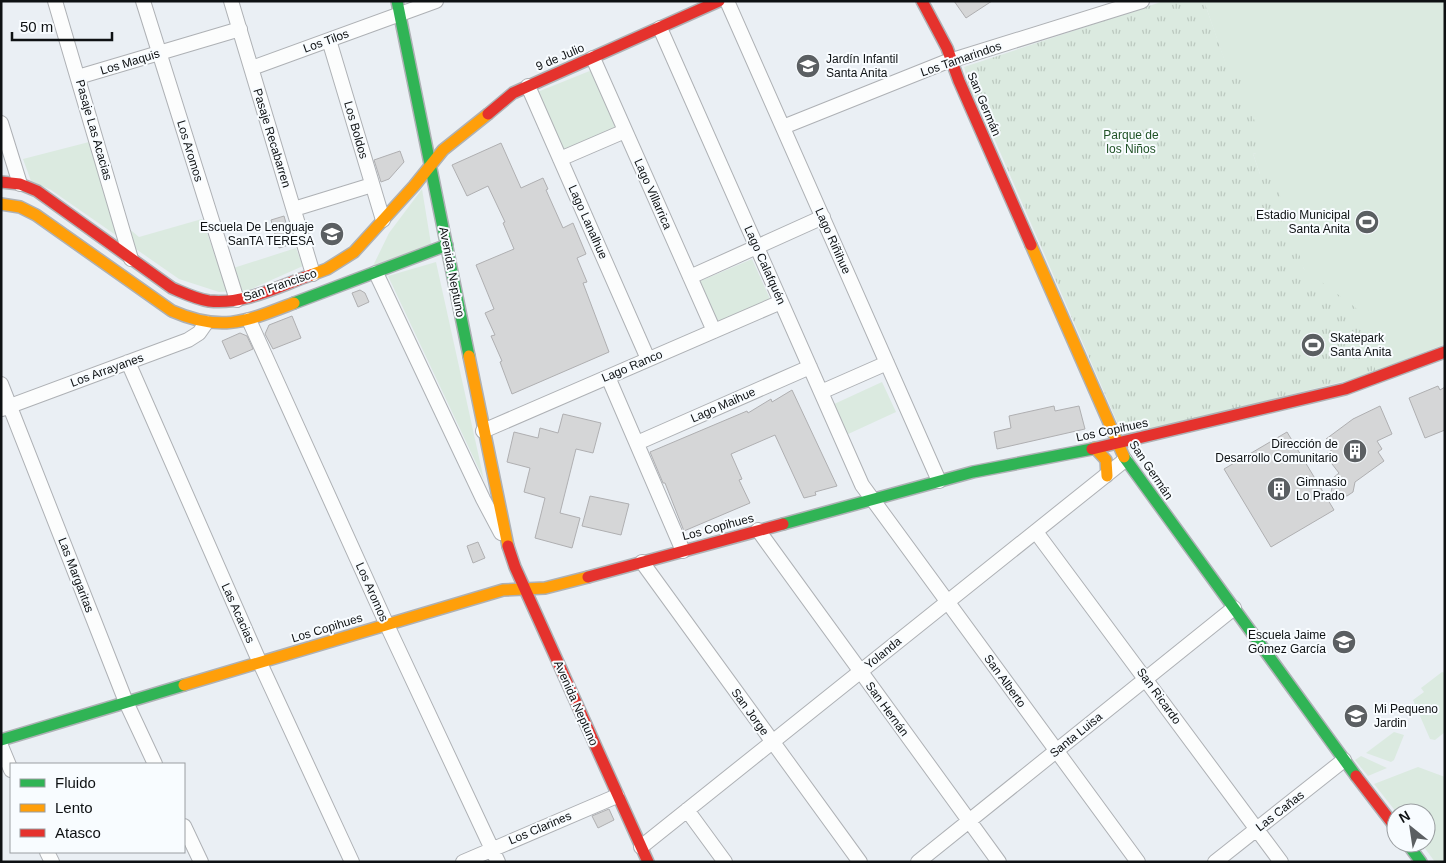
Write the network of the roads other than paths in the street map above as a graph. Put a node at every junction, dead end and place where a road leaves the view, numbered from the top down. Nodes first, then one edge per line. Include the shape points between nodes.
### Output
1 (55, 1) edge
2 (143, 1) edge
3 (231, 1) edge
4 (436, 1) edge
5 (922, 1) edge
6 (1142, 1) edge
7 (718, 2) edge
8 (398, 8) edge
9 (660, 28) junction
10 (240, 29) junction
11 (330, 40) junction
12 (159, 53) junction
13 (593, 58) junction
14 (951, 60) junction
15 (252, 68) junction
16 (78, 77) junction
17 (528, 86) junction
18 (1, 123) edge
19 (783, 127) junction
20 (626, 131) junction
21 (560, 159) junction
22 (430, 165) junction
23 (1, 182) edge
24 (20, 184) junction
25 (372, 185) junction
26 (1, 204) edge
27 (294, 209) junction
28 (822, 217) junction
29 (383, 220) junction
30 (447, 245) junction
31 (757, 247) junction
32 (131, 259) junction
33 (376, 272) junction
34 (314, 274) junction
35 (690, 277) junction
36 (237, 300) junction
37 (781, 302) junction
38 (249, 320) junction
39 (206, 323) junction
40 (714, 331) junction
41 (1445, 352) edge
42 (648, 360) junction
43 (128, 362) junction
44 (887, 363) junction
45 (810, 367) junction
46 (608, 376) junction
47 (1, 384) edge
48 (821, 392) junction
49 (6, 408) edge
50 (483, 431) junction
51 (636, 443) junction
52 (1117, 444) junction
53 (1095, 448) junction
54 (1125, 460) junction
55 (1107, 476) junction
56 (939, 481) junction
57 (872, 499) junction
58 (758, 530) junction
59 (1036, 532) junction
60 (507, 544) junction
61 (682, 551) junction
62 (642, 562) junction
63 (524, 589) junction
64 (947, 602) junction
65 (1234, 608) junction
66 (387, 625) junction
67 (260, 663) junction
68 (860, 672) junction
69 (1146, 679) junction
70 (126, 702) junction
71 (1, 740) edge
72 (772, 742) junction
73 (1, 746) edge
74 (1056, 751) junction
75 (1344, 760) junction
76 (155, 763) edge
77 (10, 768) edge
78 (618, 796) junction
79 (687, 810) junction
80 (1386, 815) edge
81 (969, 821) junction
82 (185, 828) edge
83 (1257, 829) junction
84 (641, 847) junction
85 (492, 849) junction
86 (201, 862) edge
87 (352, 862) edge
88 (463, 862) edge
89 (498, 862) edge
90 (648, 862) edge
91 (725, 862) edge
92 (860, 862) edge
93 (918, 862) edge
94 (999, 862) edge
95 (1138, 862) edge
96 (1215, 862) edge
97 (1281, 862) edge

1 - 16 street, Pasaje Las Acacias
2 - 12 street, Los Aromos
3 - 10 street, Pasaje Recabarren
4 - 8 street, Los Tilos
5 - 14 street, San Germán
6 - 14 street, Los Tamarindos
7 - 9 street, 9 de Julio
7 - 19 street, Lago Riñihue
8 - 11 street, Los Tilos
8 - 22 street, Avenida Neptuno
9 - 13 street, 9 de Julio
9 - 31 street, Lago Calafquén
10 - 12 street, Los Maquis
10 - 15 street, Pasaje Recabarren
11 - 15 street, Los Tilos
11 - 25 street, Los Boldos
12 - 16 street, Los Maquis
12 - 36 street, Los Aromos
13 - 17 street, 9 de Julio
13 - 20 street, Lago Villarrica
14 - 19 street, Los Tamarindos
14 - 52 street, San Germán
15 - 27 street, Pasaje Recabarren
16 - 32 street, Pasaje Las Acacias
17 - 21 street, Lago Lanalhue
17 - 22 street, 9 de Julio via 500,103 451,142
18 - 24 street
19 - 28 street, Lago Riñihue
20 - 21 street
20 - 35 street, Lago Villarrica
21 - 42 street, Lago Lanalhue
22 - 29 street, San Francisco
22 - 30 street, Avenida Neptuno
23 - 24 street, San Francisco
24 - 32 street, San Francisco via 37,191
25 - 27 street
25 - 29 street, Los Boldos
26 - 39 street, San Francisco via 28,210 161,305 184,317
27 - 34 street, Pasaje Recabarren
28 - 31 street
28 - 44 street, Lago Riñihue
29 - 34 street, San Francisco via 349,256
30 - 33 street, San Francisco
30 - 50 street, Avenida Neptuno
31 - 35 street
31 - 37 street, Lago Calafquén
32 - 36 street, San Francisco via 184,294 210,301
33 - 38 street, San Francisco
33 - 60 street, Avenida Neptuno via 482,499
34 - 36 street, San Francisco
35 - 40 street, Lago Villarrica
37 - 40 street, Lago Ranco
37 - 45 street, Lago Calafquén
38 - 39 street, San Francisco via 228,324
38 - 66 street, Los Aromos
39 - 43 street, Los Arrayanes via 188,340
40 - 42 street, Lago Ranco
41 - 52 street, Los Copihues via 1345,389
42 - 46 street, Lago Ranco
43 - 49 street, Los Arrayanes
43 - 67 street, Las Acacias
44 - 48 street
44 - 56 street, Lago Riñihue
45 - 48 street, Lago Calafquén
45 - 51 street, Lago Maihue
46 - 50 street, Lago Ranco
46 - 51 street
47 - 49 street, Las Margaritas
48 - 57 street, Lago Calafquén via 862,485
49 - 70 street, Las Margaritas
50 - 60 street, Avenida Neptuno
51 - 61 street
52 - 53 street, Los Copihues
52 - 54 street, San Germán
53 - 55 street via 1106,460
53 - 56 street, Los Copihues
54 - 55 street, Yolanda
54 - 65 street, San Germán
55 - 59 street, Yolanda
56 - 57 street, Los Copihues
57 - 58 street, Los Copihues
57 - 64 street, San Alberto
58 - 61 street, Los Copihues
58 - 68 street, San Hernán
59 - 64 street, Yolanda
59 - 69 street, San Ricardo
60 - 63 street, Avenida Neptuno
61 - 62 street, Los Copihues
62 - 63 street, Los Copihues via 546,588
62 - 72 street, San Jorge
63 - 66 street, Los Copihues via 503,590
63 - 78 street, Avenida Neptuno
64 - 68 street, Yolanda
64 - 74 street, San Alberto
65 - 69 street, Santa Luisa
65 - 75 street, San Germán
66 - 67 street, Los Copihues
66 - 85 street, Los Aromos
67 - 70 street, Los Copihues
67 - 87 street, Las Acacias
68 - 72 street, Yolanda
68 - 81 street, San Hernán
69 - 74 street, Santa Luisa
69 - 83 street, San Ricardo
70 - 71 street, Los Copihues
70 - 76 street, Las Margaritas
72 - 79 street, Yolanda
72 - 92 street, San Jorge
73 - 77 street
74 - 81 street, Santa Luisa
74 - 95 street, San Alberto
75 - 80 street, San Germán
75 - 83 street, Las Cañas
78 - 84 street, Avenida Neptuno
78 - 85 street, Los Clarines
79 - 84 street, Yolanda
79 - 91 street
81 - 93 street, Santa Luisa
81 - 94 street, San Hernán
82 - 86 street
83 - 96 street, Las Cañas
83 - 97 street, San Ricardo
84 - 90 street, Avenida Neptuno
85 - 88 street, Los Clarines
85 - 89 street, Los Aromos

